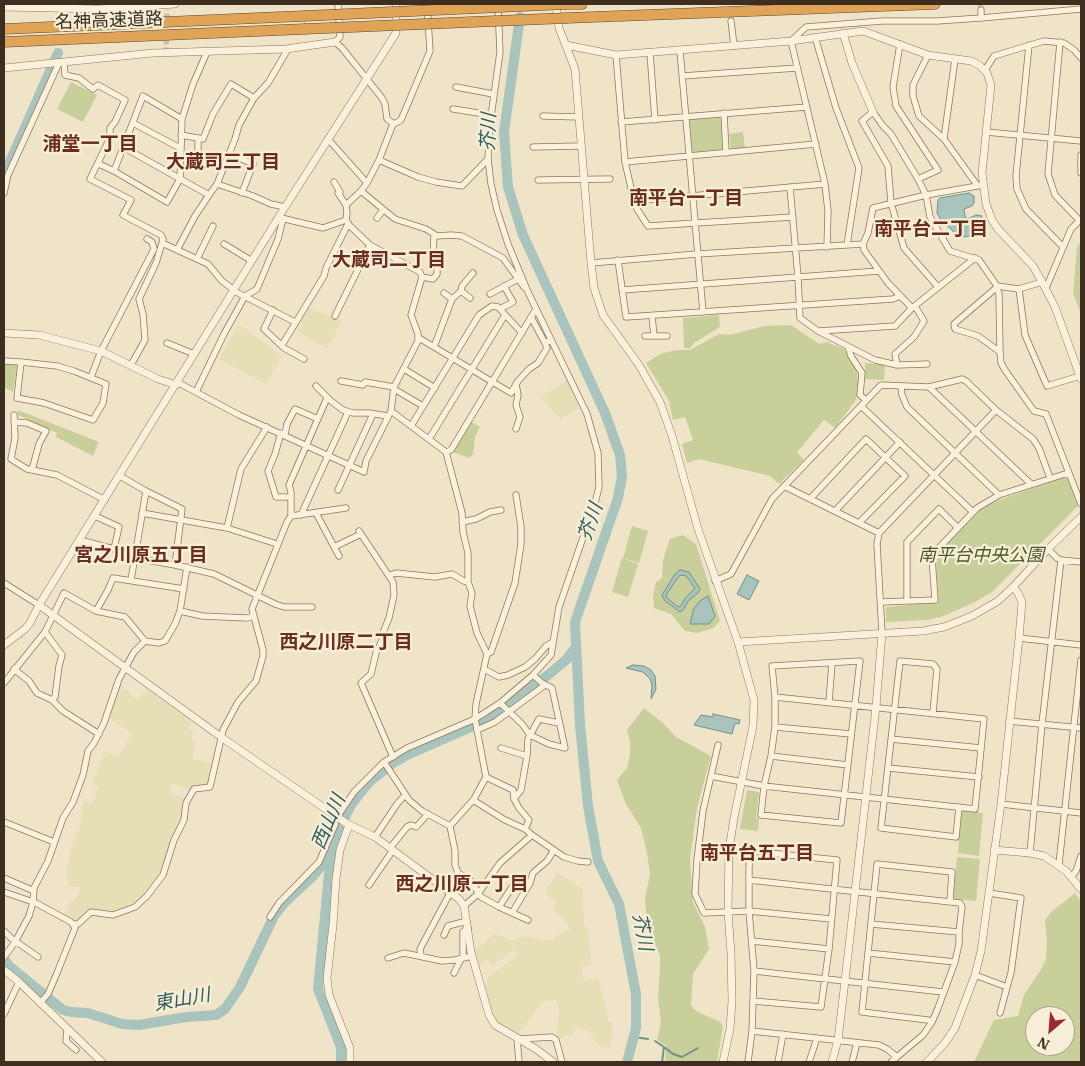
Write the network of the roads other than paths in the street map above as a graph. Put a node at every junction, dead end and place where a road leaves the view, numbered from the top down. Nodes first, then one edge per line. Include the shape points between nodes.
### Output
1 (175, 4) edge
2 (338, 4) edge
3 (396, 4) edge
4 (427, 4) edge
5 (498, 4) edge
6 (556, 4) edge
7 (566, 4) edge
8 (582, 4) edge
9 (935, 4) edge
10 (6, 6) edge
11 (100, 6) edge
12 (167, 6) edge
13 (1081, 9) edge
14 (981, 10) tunnel mouth
15 (981, 18) junction
16 (731, 21) dead end
17 (4, 29) edge
18 (843, 34) junction
19 (816, 37) junction
20 (4, 42) edge
21 (335, 42) junction
22 (791, 42) junction
23 (1060, 42) junction
24 (900, 44) junction
25 (566, 45) junction
26 (1029, 45) junction
27 (734, 46) junction
28 (288, 49) junction
29 (207, 52) junction
30 (680, 52) junction
31 (650, 53) junction
32 (616, 55) junction
33 (928, 55) junction
34 (1081, 58) edge
35 (955, 59) junction
36 (60, 62) junction
37 (4, 68) edge
38 (797, 68) junction
39 (985, 70) junction
40 (682, 76) junction
41 (366, 78) junction
42 (456, 87) dead end
43 (493, 94) junction
44 (254, 98) junction
45 (807, 107) junction
46 (453, 109) dead end
47 (873, 112) junction
48 (724, 113) junction
49 (490, 115) junction
50 (686, 115) junction
51 (543, 116) dead end
52 (579, 117) junction
53 (182, 119) junction
54 (655, 120) junction
55 (621, 122) junction
56 (133, 123) junction
57 (393, 124) junction
58 (986, 132) junction
59 (181, 135) junction
60 (1020, 135) junction
61 (198, 138) junction
62 (1051, 138) junction
63 (328, 139) junction
64 (944, 139) junction
65 (1081, 141) edge
66 (816, 144) junction
67 (581, 146) junction
68 (123, 147) junction
69 (533, 147) dead end
70 (180, 148) junction
71 (726, 153) junction
72 (230, 154) junction
73 (1081, 155) edge
74 (689, 156) junction
75 (488, 159) junction
76 (379, 160) junction
77 (198, 162) dead end
78 (625, 162) junction
79 (99, 164) junction
80 (114, 171) junction
81 (1081, 173) edge
82 (584, 178) junction
83 (610, 178) dead end
84 (180, 179) junction
85 (918, 179) junction
86 (538, 180) dead end
87 (334, 182) dead end
88 (367, 183) junction
89 (217, 184) junction
90 (825, 184) junction
91 (980, 185) junction
92 (790, 187) junction
93 (361, 191) junction
94 (4, 193) edge
95 (242, 193) junction
96 (926, 194) junction
97 (209, 195) junction
98 (694, 196) junction
99 (634, 201) junction
100 (891, 203) junction
101 (346, 206) junction
102 (285, 207) junction
103 (383, 210) junction
104 (793, 217) junction
105 (281, 218) junction
106 (377, 218) dead end
107 (1080, 220) edge
108 (347, 222) junction
109 (696, 223) junction
110 (213, 226) dead end
111 (434, 235) junction
112 (147, 239) dead end
113 (162, 243) junction
114 (224, 244) dead end
115 (863, 244) junction
116 (370, 245) junction
117 (847, 245) junction
118 (827, 246) junction
119 (1063, 247) junction
120 (795, 248) junction
121 (177, 250) junction
122 (697, 254) junction
123 (975, 258) junction
124 (197, 259) junction
125 (618, 260) junction
126 (252, 261) junction
127 (590, 263) junction
128 (879, 271) junction
129 (473, 273) dead end
130 (422, 277) junction
131 (798, 277) junction
132 (518, 279) junction
133 (701, 283) junction
134 (1044, 285) junction
135 (504, 286) junction
136 (938, 287) junction
137 (997, 287) junction
138 (1019, 289) junction
139 (234, 290) junction
140 (622, 290) junction
141 (461, 291) junction
142 (528, 292) junction
143 (444, 293) dead end
144 (490, 294) dead end
145 (245, 296) junction
146 (900, 296) junction
147 (470, 298) dead end
148 (452, 299) junction
149 (800, 305) junction
150 (913, 307) junction
151 (536, 308) junction
152 (273, 310) junction
153 (500, 310) junction
154 (703, 312) junction
155 (506, 315) junction
156 (336, 316) dead end
157 (652, 316) junction
158 (531, 318) junction
159 (295, 322) junction
160 (818, 332) junction
161 (4, 333) edge
162 (522, 333) junction
163 (645, 336) dead end
164 (654, 336) junction
165 (667, 336) dead end
166 (419, 338) junction
167 (551, 340) junction
168 (167, 343) dead end
169 (545, 343) junction
170 (434, 347) junction
171 (848, 347) junction
172 (283, 348) junction
173 (101, 351) junction
174 (1000, 352) junction
175 (194, 354) junction
176 (453, 358) junction
177 (304, 359) dead end
178 (4, 361) edge
179 (21, 362) junction
180 (927, 364) dead end
181 (131, 365) junction
182 (897, 365) junction
183 (404, 369) junction
184 (472, 370) junction
185 (91, 377) junction
186 (1081, 377) edge
187 (341, 382) dead end
188 (493, 382) junction
189 (177, 383) junction
190 (516, 384) junction
191 (316, 386) dead end
192 (901, 386) junction
193 (929, 387) junction
194 (394, 388) junction
195 (435, 388) junction
196 (196, 392) junction
197 (327, 398) junction
198 (866, 400) junction
199 (423, 406) junction
200 (861, 406) junction
201 (996, 410) junction
202 (348, 412) junction
203 (373, 414) junction
204 (389, 414) junction
205 (318, 419) junction
206 (411, 426) junction
207 (267, 427) junction
208 (516, 429) dead end
209 (976, 432) junction
210 (282, 434) junction
211 (429, 439) junction
212 (900, 442) junction
213 (306, 446) junction
214 (446, 452) junction
215 (955, 453) junction
216 (328, 456) junction
217 (886, 457) junction
218 (349, 466) junction
219 (32, 470) junction
220 (1068, 473) junction
221 (934, 475) junction
222 (120, 476) junction
223 (1050, 478) junction
224 (1031, 484) junction
225 (784, 486) junction
226 (338, 490) dead end
227 (146, 491) junction
228 (516, 495) dead end
229 (999, 495) junction
230 (291, 497) junction
231 (810, 499) junction
232 (105, 500) junction
233 (1081, 504) edge
234 (346, 508) dead end
235 (501, 510) dead end
236 (835, 511) junction
237 (973, 512) junction
238 (142, 513) junction
239 (316, 513) junction
240 (301, 515) junction
241 (95, 516) junction
242 (291, 516) junction
243 (1081, 517) edge
244 (180, 519) junction
245 (462, 522) junction
246 (859, 523) junction
247 (227, 528) junction
248 (958, 528) junction
249 (878, 532) junction
250 (80, 540) junction
251 (277, 544) junction
252 (334, 547) junction
253 (1048, 549) junction
254 (339, 556) dead end
255 (135, 558) junction
256 (1061, 560) junction
257 (1081, 562) edge
258 (175, 564) junction
259 (187, 567) junction
260 (390, 575) junction
261 (131, 580) junction
262 (715, 581) junction
263 (468, 582) junction
264 (4, 583) edge
265 (1013, 587) junction
266 (184, 589) junction
267 (258, 594) junction
268 (908, 601) junction
269 (881, 602) junction
270 (39, 605) junction
271 (312, 607) dead end
272 (96, 611) junction
273 (180, 611) junction
274 (53, 615) junction
275 (254, 616) junction
276 (45, 632) junction
277 (882, 633) junction
278 (1018, 638) junction
279 (145, 641) junction
280 (1052, 641) junction
281 (553, 642) junction
282 (738, 642) junction
283 (4, 645) edge
284 (1081, 645) edge
285 (487, 654) junction
286 (1081, 660) edge
287 (832, 663) junction
288 (125, 668) junction
289 (484, 669) junction
290 (14, 670) junction
291 (534, 676) junction
292 (4, 683) edge
293 (543, 684) junction
294 (775, 697) junction
295 (52, 700) junction
296 (828, 702) junction
297 (500, 703) junction
298 (855, 705) junction
299 (876, 707) junction
300 (894, 709) junction
301 (508, 712) junction
302 (933, 713) junction
303 (475, 720) junction
304 (1009, 721) junction
305 (559, 723) junction
306 (1042, 724) junction
307 (775, 727) junction
308 (1074, 727) junction
309 (1081, 728) edge
310 (477, 730) junction
311 (99, 734) junction
312 (851, 734) junction
313 (530, 735) junction
314 (221, 737) junction
315 (891, 739) junction
316 (718, 745) dead end
317 (501, 748) dead end
318 (981, 748) junction
319 (527, 756) junction
320 (770, 756) junction
321 (393, 757) junction
322 (385, 763) junction
323 (848, 765) junction
324 (888, 768) junction
325 (711, 776) junction
326 (486, 777) junction
327 (979, 777) junction
328 (741, 782) junction
329 (764, 786) junction
330 (405, 795) junction
331 (845, 795) junction
332 (865, 797) junction
333 (514, 799) junction
334 (885, 799) junction
335 (473, 800) junction
336 (1000, 804) junction
337 (959, 807) junction
338 (1034, 808) junction
339 (1065, 811) junction
340 (1081, 813) edge
341 (428, 814) junction
342 (336, 816) junction
343 (4, 822) edge
344 (347, 824) junction
345 (450, 826) junction
346 (525, 829) junction
347 (532, 835) junction
348 (375, 837) junction
349 (54, 842) junction
350 (392, 849) junction
351 (554, 850) junction
352 (994, 850) junction
353 (1030, 853) junction
354 (1081, 856) edge
355 (588, 862) dead end
356 (1059, 864) junction
357 (1080, 865) edge
358 (1071, 877) junction
359 (4, 878) edge
360 (749, 880) junction
361 (369, 885) dead end
362 (512, 886) dead end
363 (1081, 889) edge
364 (834, 890) junction
365 (34, 891) junction
366 (4, 892) edge
367 (854, 892) junction
368 (450, 893) junction
369 (989, 893) junction
370 (478, 894) junction
371 (874, 894) junction
372 (33, 902) junction
373 (950, 902) junction
374 (464, 906) junction
375 (499, 907) junction
376 (728, 911) junction
377 (749, 911) junction
378 (512, 913) junction
379 (270, 917) dead end
380 (831, 919) junction
381 (528, 920) dead end
382 (73, 924) junction
383 (871, 924) junction
384 (468, 925) junction
385 (4, 931) edge
386 (959, 932) junction
387 (444, 935) dead end
388 (752, 941) junction
389 (15, 942) junction
390 (829, 949) junction
391 (868, 953) junction
392 (38, 956) dead end
393 (421, 956) junction
394 (472, 956) junction
395 (4, 957) edge
396 (388, 958) dead end
397 (462, 959) junction
398 (955, 962) junction
399 (754, 971) junction
400 (5, 972) edge
401 (454, 973) dead end
402 (975, 975) junction
403 (826, 979) junction
404 (845, 981) junction
405 (19, 982) junction
406 (865, 983) junction
407 (1007, 987) junction
408 (943, 992) junction
409 (44, 998) junction
410 (754, 1001) junction
411 (1000, 1013) dead end
412 (4, 1014) edge
413 (932, 1022) junction
414 (67, 1029) junction
415 (752, 1031) junction
416 (783, 1034) junction
417 (817, 1038) junction
418 (518, 1039) junction
419 (838, 1040) junction
420 (857, 1043) junction
421 (76, 1050) dead end
422 (896, 1057) junction
423 (102, 1062) edge
424 (350, 1062) edge
425 (519, 1062) edge
426 (552, 1062) edge
427 (562, 1062) edge
428 (724, 1062) edge
429 (748, 1062) edge
430 (778, 1062) edge
431 (810, 1062) edge
432 (832, 1062) edge
433 (852, 1062) edge
434 (891, 1062) edge
435 (927, 1062) edge

1 - 12 street
2 - 21 street via 340,37
3 - 41 street via 396,33
4 - 57 street via 430,51 400,120
5 - 43 street via 500,52
6 - 25 street via 559,28
7 - 8 highway, 名神高速道路
7 - 17 highway, 名神高速道路, bridge
9 - 20 highway, 名神高速道路, bridge
10 - 11 street
11 - 12 street
13 - 15 street
14 - 15 street
15 - 22 street via 806,27
16 - 27 street
18 - 19 street
18 - 24 street via 863,31
18 - 47 street
19 - 22 street
19 - 117 street via 836,108 859,168
21 - 28 street
21 - 41 street
22 - 27 street
22 - 38 street
23 - 26 street via 1044,41
23 - 34 street
23 - 62 street
24 - 33 street
24 - 85 street via 893,87 896,106 938,170
25 - 32 street
25 - 52 street via 575,69
26 - 39 street via 994,56
26 - 60 street
27 - 30 street
28 - 29 street
28 - 44 street via 268,84
29 - 36 street via 153,53
29 - 53 street
30 - 31 street
30 - 40 street
31 - 32 street
31 - 54 street
32 - 55 street
33 - 35 street
33 - 64 street via 913,85 913,96 919,116
35 - 39 street via 975,62
35 - 64 street
36 - 37 street
36 - 79 street via 65,75 79,78 93,89 98,84 124,100 110,128 110,138
36 - 94 street via 8,175
38 - 40 street
38 - 45 street
39 - 58 street via 991,85
40 - 50 street
41 - 57 street via 384,101 387,119
41 - 63 street
42 - 43 street
43 - 49 street
44 - 61 street via 231,84 203,139
44 - 72 street via 238,125
45 - 48 street
45 - 66 street
46 - 49 street
47 - 85 street via 891,134
47 - 100 street via 862,121 888,166
48 - 50 street
48 - 71 street
49 - 75 street
50 - 54 street
50 - 74 street
51 - 52 street
52 - 67 street
53 - 56 street via 143,96
53 - 59 street
54 - 55 street
55 - 78 street
56 - 68 street
56 - 70 street
57 - 76 street
58 - 60 street
58 - 91 street
59 - 61 street
59 - 70 street
60 - 62 street
60 - 119 street via 1016,181 1020,198 1026,209
61 - 77 street
62 - 65 street
62 - 107 street via 1048,174 1051,187 1060,202
63 - 88 street
63 - 102 street
64 - 91 street
66 - 71 street
66 - 90 street
67 - 69 street
67 - 82 street
68 - 80 street
68 - 84 street
70 - 84 street
71 - 74 street
72 - 89 street
72 - 95 street via 253,164
73 - 81 street
74 - 78 street
74 - 98 street
75 - 76 street via 462,186 418,177
75 - 142 street via 497,210
76 - 88 street
78 - 99 street
79 - 80 street
79 - 113 street via 90,180 131,200 123,215 161,236
80 - 84 street via 167,202
82 - 83 street
82 - 86 street
82 - 127 street
84 - 97 street
85 - 96 street
87 - 101 street
88 - 93 street
89 - 95 street
89 - 97 street
90 - 92 street
90 - 118 street
91 - 96 street
91 - 134 street via 992,220 1033,266
92 - 98 street
92 - 104 street
93 - 101 street
93 - 103 street
95 - 102 street
96 - 100 street
96 - 123 street via 930,217 947,248
97 - 121 street
98 - 99 street
98 - 109 street
99 - 109 street via 648,226
100 - 115 street via 873,208
100 - 136 street via 904,248
101 - 108 street
102 - 105 street
103 - 106 street
103 - 111 street via 395,219 426,229
104 - 109 street
104 - 120 street
105 - 108 street via 323,228
105 - 126 street
105 - 145 street via 278,239 257,289
107 - 119 street via 1071,229
108 - 116 street
108 - 159 street via 324,276
109 - 122 street
110 - 124 street
111 - 130 street via 433,255 437,274 433,280
111 - 132 street via 462,236 503,258
112 - 173 street via 154,249
113 - 121 street
113 - 181 street via 139,299 144,340
114 - 126 street
115 - 117 street
115 - 128 street
116 - 130 street via 420,272
116 - 156 street
117 - 118 street
118 - 120 street
119 - 134 street
120 - 122 street
120 - 131 street
121 - 124 street
122 - 125 street
122 - 133 street
123 - 136 street
123 - 137 street
124 - 139 street via 208,264
125 - 127 street
125 - 140 street
126 - 139 street
127 - 262 street via 603,315 660,402
128 - 131 street
128 - 146 street
129 - 141 street
130 - 166 street via 410,315
131 - 133 street
131 - 149 street
132 - 135 street
132 - 142 street
133 - 140 street
133 - 154 street
134 - 138 street
134 - 186 street
135 - 144 street
135 - 153 street via 513,302
136 - 150 street
137 - 138 street
137 - 174 street
137 - 174 street via 954,324 955,329 978,336
138 - 186 street via 1025,335 1047,386
139 - 145 street
139 - 175 street
140 - 157 street via 626,317
141 - 147 street
141 - 148 street
142 - 151 street
143 - 148 street
145 - 152 street
145 - 196 street
146 - 149 street
146 - 150 street
148 - 170 street
149 - 154 street
149 - 160 street via 800,318
150 - 160 street via 895,326
150 - 182 street via 924,322 914,337 895,354
151 - 158 street
151 - 167 street
152 - 159 street
152 - 172 street via 264,329
153 - 155 street
153 - 176 street via 492,306 478,315
154 - 157 street
155 - 162 street
155 - 184 street
157 - 164 street
158 - 162 street
158 - 169 street
159 - 172 street
160 - 171 street
161 - 173 street via 40,335
162 - 188 street
163 - 164 street
164 - 165 street
166 - 170 street
166 - 183 street
167 - 169 street
167 - 281 street via 587,414 598,453 599,473 595,502 566,583
168 - 175 street
169 - 190 street via 547,348 538,363
170 - 176 street
171 - 182 street via 875,360
171 - 198 street via 862,372 860,395
172 - 177 street
173 - 181 street
173 - 185 street
174 - 220 street via 1005,370 1034,410 1046,414
175 - 189 street
176 - 184 street
176 - 195 street
178 - 179 street
179 - 185 street via 57,366
179 - 185 street via 17,398 44,403 93,420 103,403 106,384
180 - 182 street
181 - 189 street via 158,379
183 - 194 street
183 - 195 street
184 - 188 street
184 - 211 street
187 - 194 street via 363,385 365,382
188 - 190 street via 511,393
188 - 214 street via 451,450
189 - 196 street
189 - 222 street
190 - 208 street via 520,417
191 - 197 street
192 - 193 street
192 - 198 street via 881,385
192 - 215 street via 907,407
193 - 201 street via 962,379
193 - 209 street
194 - 199 street
194 - 204 street
195 - 199 street
196 - 207 street
197 - 202 street
197 - 205 street
198 - 200 street
199 - 206 street
200 - 212 street
200 - 225 street
201 - 209 street
201 - 223 street via 1035,441
202 - 203 street
202 - 216 street
203 - 204 street
203 - 218 street
204 - 206 street
204 - 218 street via 366,461 364,472
205 - 210 street via 295,409
205 - 213 street
206 - 211 street
207 - 210 street
207 - 247 street via 241,469
209 - 215 street
209 - 224 street
210 - 213 street
210 - 230 street via 268,471 276,497
211 - 214 street
212 - 217 street
212 - 221 street
213 - 216 street
213 - 230 street via 289,484
214 - 245 street
215 - 221 street
215 - 229 street
216 - 218 street
216 - 240 street
217 - 231 street via 866,439
217 - 236 street
217 - 246 street via 905,476
218 - 226 street
219 - 219 street via 46,431 14,418 11,459
219 - 232 street via 57,475
220 - 223 street
220 - 233 street
221 - 237 street
221 - 249 street
222 - 227 street
222 - 232 street
223 - 224 street
224 - 229 street
225 - 231 street
225 - 262 street via 766,508 731,574
227 - 238 street
227 - 244 street via 182,509
228 - 285 street via 522,527 514,583 491,652
229 - 237 street
230 - 242 street
231 - 236 street
232 - 241 street
234 - 239 street
235 - 245 street
236 - 246 street
237 - 248 street
238 - 244 street
238 - 255 street
239 - 240 street
239 - 252 street
240 - 242 street
241 - 250 street
241 - 250 street via 119,527 114,549
242 - 251 street
243 - 253 street
244 - 247 street
244 - 258 street
245 - 263 street via 468,553
246 - 249 street
247 - 251 street
248 - 268 street via 932,558 935,600
248 - 268 street via 939,509 907,542
249 - 269 street
250 - 270 street
251 - 267 street
252 - 254 street
252 - 260 street via 360,532
253 - 256 street
253 - 265 street
255 - 258 street
255 - 261 street
256 - 257 street
256 - 280 street
258 - 259 street
259 - 266 street
259 - 267 street via 214,574
260 - 263 street via 452,574
260 - 321 street via 394,595 389,618 371,674 361,683
261 - 266 street
261 - 272 street via 113,578
262 - 282 street
263 - 285 street via 472,589 470,606 477,633
264 - 270 street
265 - 277 street via 972,616 944,627
265 - 278 street via 1022,602
266 - 273 street
267 - 271 street via 284,607
267 - 275 street via 252,609
268 - 269 street
269 - 277 street
270 - 274 street
270 - 283 street via 25,629
272 - 274 street via 64,592
272 - 279 street via 125,617
273 - 275 street via 202,616
273 - 279 street via 165,641
274 - 276 street
274 - 288 street
275 - 314 street via 264,656 256,681 238,702
276 - 290 street
276 - 295 street via 62,655
277 - 282 street
277 - 299 street
278 - 280 street
278 - 304 street
279 - 288 street
280 - 284 street
280 - 306 street
281 - 289 street via 525,667 508,675 499,677
281 - 291 street via 551,655
282 - 328 street via 754,700 753,726
285 - 289 street
286 - 308 street
287 - 294 street via 772,666
287 - 296 street
287 - 298 street via 860,661
288 - 311 street
288 - 314 street
289 - 303 street
290 - 292 street
290 - 295 street via 37,693
291 - 293 street
291 - 297 street
293 - 301 street
293 - 305 street via 552,688
294 - 296 street
294 - 307 street
295 - 311 street
296 - 298 street
297 - 301 street
297 - 303 street
298 - 299 street
298 - 312 street
299 - 300 street
299 - 332 street
300 - 302 street
300 - 302 street via 900,661 933,664 937,669
300 - 315 street
301 - 310 street
301 - 313 street
302 - 318 street via 984,719
303 - 310 street
303 - 321 street
304 - 306 street
304 - 336 street
305 - 313 street via 539,719
305 - 313 street via 565,748
306 - 308 street
306 - 338 street
307 - 312 street
307 - 320 street
308 - 309 street
308 - 339 street
310 - 326 street
311 - 349 street via 88,751 73,802
312 - 323 street
313 - 319 street
314 - 342 street
314 - 382 street via 210,788 194,788 186,803 184,820 163,875 147,896 135,908 112,915 91,912 78,924
315 - 318 street
315 - 324 street
316 - 325 street
317 - 319 street
318 - 327 street
319 - 333 street via 521,790
320 - 323 street
320 - 329 street
321 - 322 street
322 - 330 street
322 - 342 street via 354,792
323 - 331 street
324 - 327 street
324 - 334 street
325 - 328 street
325 - 376 street via 699,835 696,894 704,912
326 - 333 street via 513,790
326 - 335 street
327 - 337 street via 975,809
328 - 329 street
328 - 376 street via 729,849
329 - 331 street
329 - 331 street via 761,815 842,823
330 - 341 street
330 - 348 street
331 - 332 street
332 - 334 street
332 - 367 street
333 - 346 street via 529,820
334 - 337 street
334 - 337 street via 881,828 956,837
335 - 345 street
335 - 346 street
336 - 338 street
336 - 352 street
338 - 339 street
338 - 353 street
339 - 340 street
339 - 356 street
341 - 345 street
341 - 350 street via 416,827 407,827
342 - 344 street
342 - 379 street via 319,862 279,903
343 - 349 street
344 - 348 street
344 - 424 street via 336,879 328,978 329,995 350,1048
345 - 370 street via 456,869 470,880
346 - 347 street
347 - 351 street
347 - 370 street via 500,863
348 - 350 street
349 - 365 street
350 - 361 street
350 - 368 street
351 - 355 street via 572,860
351 - 378 street via 533,873
352 - 353 street
352 - 369 street
353 - 356 street
354 - 357 street
356 - 358 street
357 - 358 street
358 - 363 street
359 - 365 street
360 - 364 street
360 - 364 street via 750,851 837,860
360 - 377 street
362 - 375 street
364 - 367 street
364 - 380 street
365 - 372 street
366 - 372 street
367 - 371 street
367 - 404 street
368 - 374 street
368 - 393 street via 420,949
369 - 402 street
369 - 407 street via 1021,898
370 - 374 street
370 - 375 street
371 - 373 street
371 - 373 street via 877,864 952,872
371 - 383 street
372 - 382 street
372 - 389 street
373 - 386 street via 960,903 962,907
374 - 384 street
375 - 378 street
376 - 377 street
376 - 428 street via 732,1001
377 - 380 street
377 - 388 street
378 - 381 street
380 - 390 street
382 - 409 street via 75,930
383 - 386 street
383 - 391 street
384 - 387 street via 448,926
384 - 394 street
384 - 397 street via 463,932
385 - 389 street
386 - 398 street via 960,944
388 - 390 street
388 - 399 street
389 - 392 street
389 - 395 street
390 - 403 street
391 - 398 street
391 - 406 street
393 - 396 street via 404,953
393 - 397 street via 442,961
394 - 397 street
394 - 418 street via 489,1015 495,1025
397 - 401 street
398 - 408 street
399 - 403 street
399 - 410 street
400 - 405 street
402 - 407 street
402 - 435 street via 955,1028
403 - 404 street
403 - 410 street via 821,1007
404 - 406 street
404 - 419 street
405 - 409 street
405 - 412 street
406 - 408 street
406 - 413 street via 862,1012
407 - 411 street
408 - 413 street
409 - 414 street
410 - 415 street
413 - 422 street
414 - 421 street via 66,1041
414 - 423 street
415 - 416 street
415 - 429 street
416 - 417 street
416 - 430 street
417 - 419 street
417 - 431 street
418 - 425 street
418 - 426 street
418 - 427 street via 552,1037 556,1040
419 - 420 street
419 - 432 street
420 - 422 street via 880,1045
420 - 433 street
422 - 434 street

